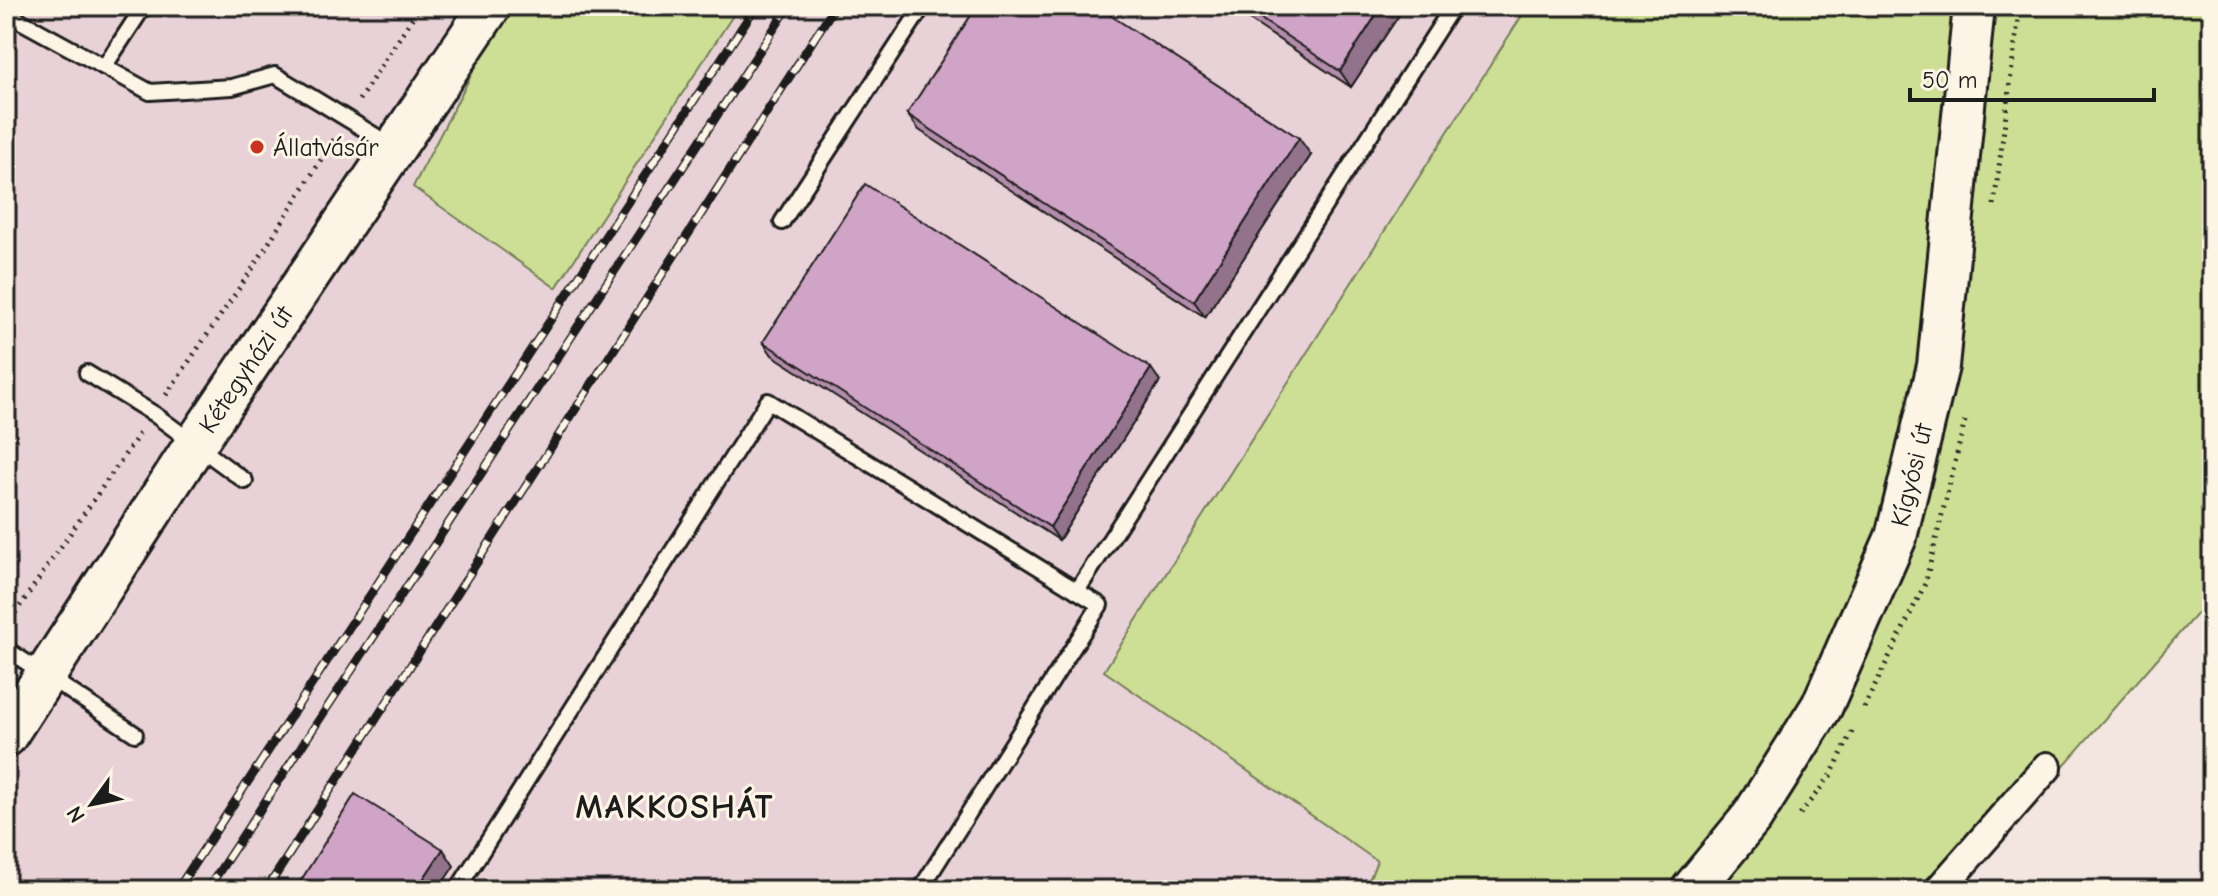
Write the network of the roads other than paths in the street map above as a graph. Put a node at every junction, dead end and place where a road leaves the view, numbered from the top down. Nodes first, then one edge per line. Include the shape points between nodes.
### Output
1 (144, 6) edge
2 (490, 6) edge
3 (923, 6) edge
4 (1453, 6) edge
5 (1974, 6) edge
6 (6, 13) edge
7 (104, 67) junction
8 (395, 149) junction
9 (782, 222) dead end
10 (87, 373) dead end
11 (194, 446) junction
12 (245, 481) dead end
13 (1077, 591) junction
14 (6, 649) edge
15 (46, 673) junction
16 (135, 734) dead end
17 (6, 736) edge
18 (2047, 767) dead end
19 (457, 890) edge
20 (920, 890) edge
21 (1692, 890) edge
22 (1939, 890) edge

1 - 7 lane
2 - 8 main road, Kétegyházi út
3 - 9 lane
4 - 13 lane
5 - 21 main road, Kígyósi út via 1938,366 1896,537 1822,706 1752,817
6 - 7 lane
7 - 8 lane via 150,92 232,87 275,75
8 - 11 main road, Kétegyházi út
10 - 11 lane
11 - 12 lane
11 - 15 main road, Kétegyházi út
13 - 19 lane via 768,401
13 - 20 lane via 1100,605
14 - 15 lane
15 - 16 lane
15 - 17 main road, Kétegyházi út
18 - 22 street

